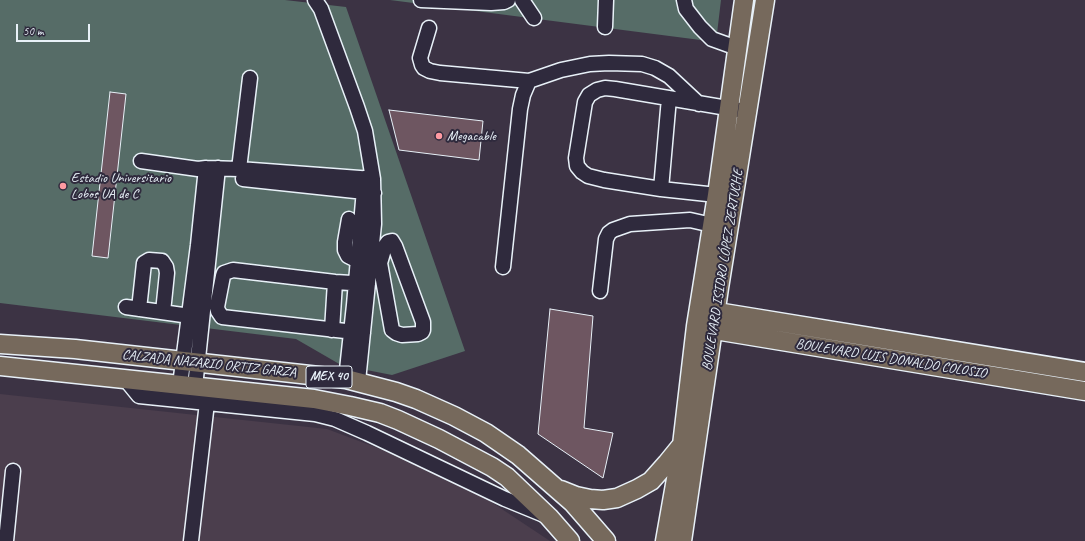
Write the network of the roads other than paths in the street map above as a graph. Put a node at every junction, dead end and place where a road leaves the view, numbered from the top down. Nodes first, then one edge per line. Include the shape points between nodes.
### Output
1 (315, 0) edge
2 (421, 0) edge
3 (508, 0) edge
4 (522, 0) edge
5 (606, 0) edge
6 (684, 0) edge
7 (744, 0) edge
8 (765, 0) edge
9 (534, 18) dead end
10 (605, 27) dead end
11 (429, 28) dead end
12 (737, 48) junction
13 (250, 78) dead end
14 (529, 81) junction
15 (669, 98) junction
16 (699, 104) junction
17 (729, 109) junction
18 (747, 112) junction
19 (140, 161) dead end
20 (239, 169) junction
21 (208, 171) junction
22 (369, 185) junction
23 (661, 189) junction
24 (726, 196) junction
25 (349, 219) dead end
26 (712, 225) junction
27 (370, 262) junction
28 (503, 267) dead end
29 (335, 282) junction
30 (362, 284) junction
31 (600, 291) dead end
32 (205, 292) junction
33 (386, 301) junction
34 (360, 304) junction
35 (163, 312) junction
36 (717, 312) junction
37 (195, 316) junction
38 (697, 318) junction
39 (332, 330) junction
40 (714, 330) junction
41 (357, 333) junction
42 (0, 344) edge
43 (190, 361) junction
44 (1038, 364) junction
45 (0, 366) edge
46 (1085, 372) edge
47 (126, 380) junction
48 (352, 380) junction
49 (1033, 382) junction
50 (198, 391) junction
51 (1085, 391) edge
52 (682, 445) junction
53 (12, 470) dead end
54 (556, 488) junction
55 (549, 517) junction
56 (6, 541) edge
57 (191, 541) edge
58 (570, 541) edge
59 (606, 541) edge
60 (665, 541) edge
61 (682, 541) edge

1 - 22 lane via 321,9 365,131
2 - 3 lane via 491,3
4 - 9 lane
5 - 10 lane
6 - 12 lane via 686,9 712,39
7 - 12 main road, BOULEVARD ISIDRO LÓPEZ ZERTUCHE
8 - 18 main road, BOULEVARD ISIDRO LÓPEZ ZERTUCHE
11 - 14 lane via 420,58 424,68 440,73
12 - 17 main road, BOULEVARD ISIDRO LÓPEZ ZERTUCHE
13 - 20 lane
14 - 16 lane via 561,70 590,64 642,64 669,76
14 - 28 lane via 520,109
15 - 16 lane
15 - 23 lane
15 - 23 lane via 605,88 589,95 585,102 576,158 577,166 588,176
16 - 17 lane
17 - 18 lane
17 - 24 main road, BOULEVARD ISIDRO LÓPEZ ZERTUCHE
18 - 24 main road, BOULEVARD ISIDRO LÓPEZ ZERTUCHE
19 - 21 lane
20 - 21 lane
20 - 22 lane
21 - 22 lane
21 - 32 lane via 204,246
22 - 27 lane
23 - 24 lane
24 - 26 main road, BOULEVARD ISIDRO LÓPEZ ZERTUCHE
24 - 36 main road, BOULEVARD ISIDRO LÓPEZ ZERTUCHE
25 - 27 lane via 344,242 345,250 348,256
26 - 31 lane via 690,220 630,224 614,230 606,239
26 - 38 main road, BOULEVARD ISIDRO LÓPEZ ZERTUCHE
27 - 30 lane
27 - 33 lane
27 - 33 lane via 388,242 392,241 423,322 422,332 402,335 394,332 390,326
29 - 30 lane
29 - 32 lane via 233,270 224,273
29 - 39 lane
30 - 34 lane
32 - 37 lane
32 - 39 lane via 222,316
33 - 34 lane
34 - 41 lane
35 - 35 lane via 168,273 162,262 149,260 144,263 133,308
35 - 37 lane
36 - 38 main road, BOULEVARD LUIS DONALDO COLOSIO
36 - 40 main road, BOULEVARD ISIDRO LÓPEZ ZERTUCHE
36 - 44 main road, BOULEVARD LUIS DONALDO COLOSIO
37 - 43 lane
38 - 40 main road, BOULEVARD LUIS DONALDO COLOSIO
38 - 52 main road, BOULEVARD ISIDRO LÓPEZ ZERTUCHE
39 - 41 lane
40 - 49 main road, BOULEVARD LUIS DONALDO COLOSIO
40 - 61 main road, BOULEVARD ISIDRO LÓPEZ ZERTUCHE
41 - 48 lane
42 - 43 main road, CALZADA NAZARIO ORTIZ GARZA / MEX 40
43 - 48 main road, CALZADA NAZARIO ORTIZ GARZA / MEX 40
43 - 50 lane
44 - 46 main road, BOULEVARD LUIS DONALDO COLOSIO
44 - 49 main road
45 - 47 main road, CALZADA NAZARIO ORTIZ GARZA / MEX 40
47 - 50 main road, CALZADA NAZARIO ORTIZ GARZA / MEX 40
47 - 50 lane via 139,396
48 - 54 main road, CALZADA NAZARIO ORTIZ GARZA / MEX 40 via 416,399 454,416 486,433 518,455
49 - 51 main road, BOULEVARD LUIS DONALDO COLOSIO
50 - 55 lane via 335,419
50 - 55 main road, CALZADA NAZARIO ORTIZ GARZA / MEX 40 via 314,399 380,413 439,439 492,467 507,477
50 - 57 lane
52 - 54 main road via 651,480 617,498 590,499
52 - 60 main road, BOULEVARD ISIDRO LÓPEZ ZERTUCHE
53 - 56 lane
54 - 59 main road, CALZADA NAZARIO ORTIZ GARZA / MEX 40 via 573,503
55 - 58 main road, CALZADA NAZARIO ORTIZ GARZA / MEX 40

